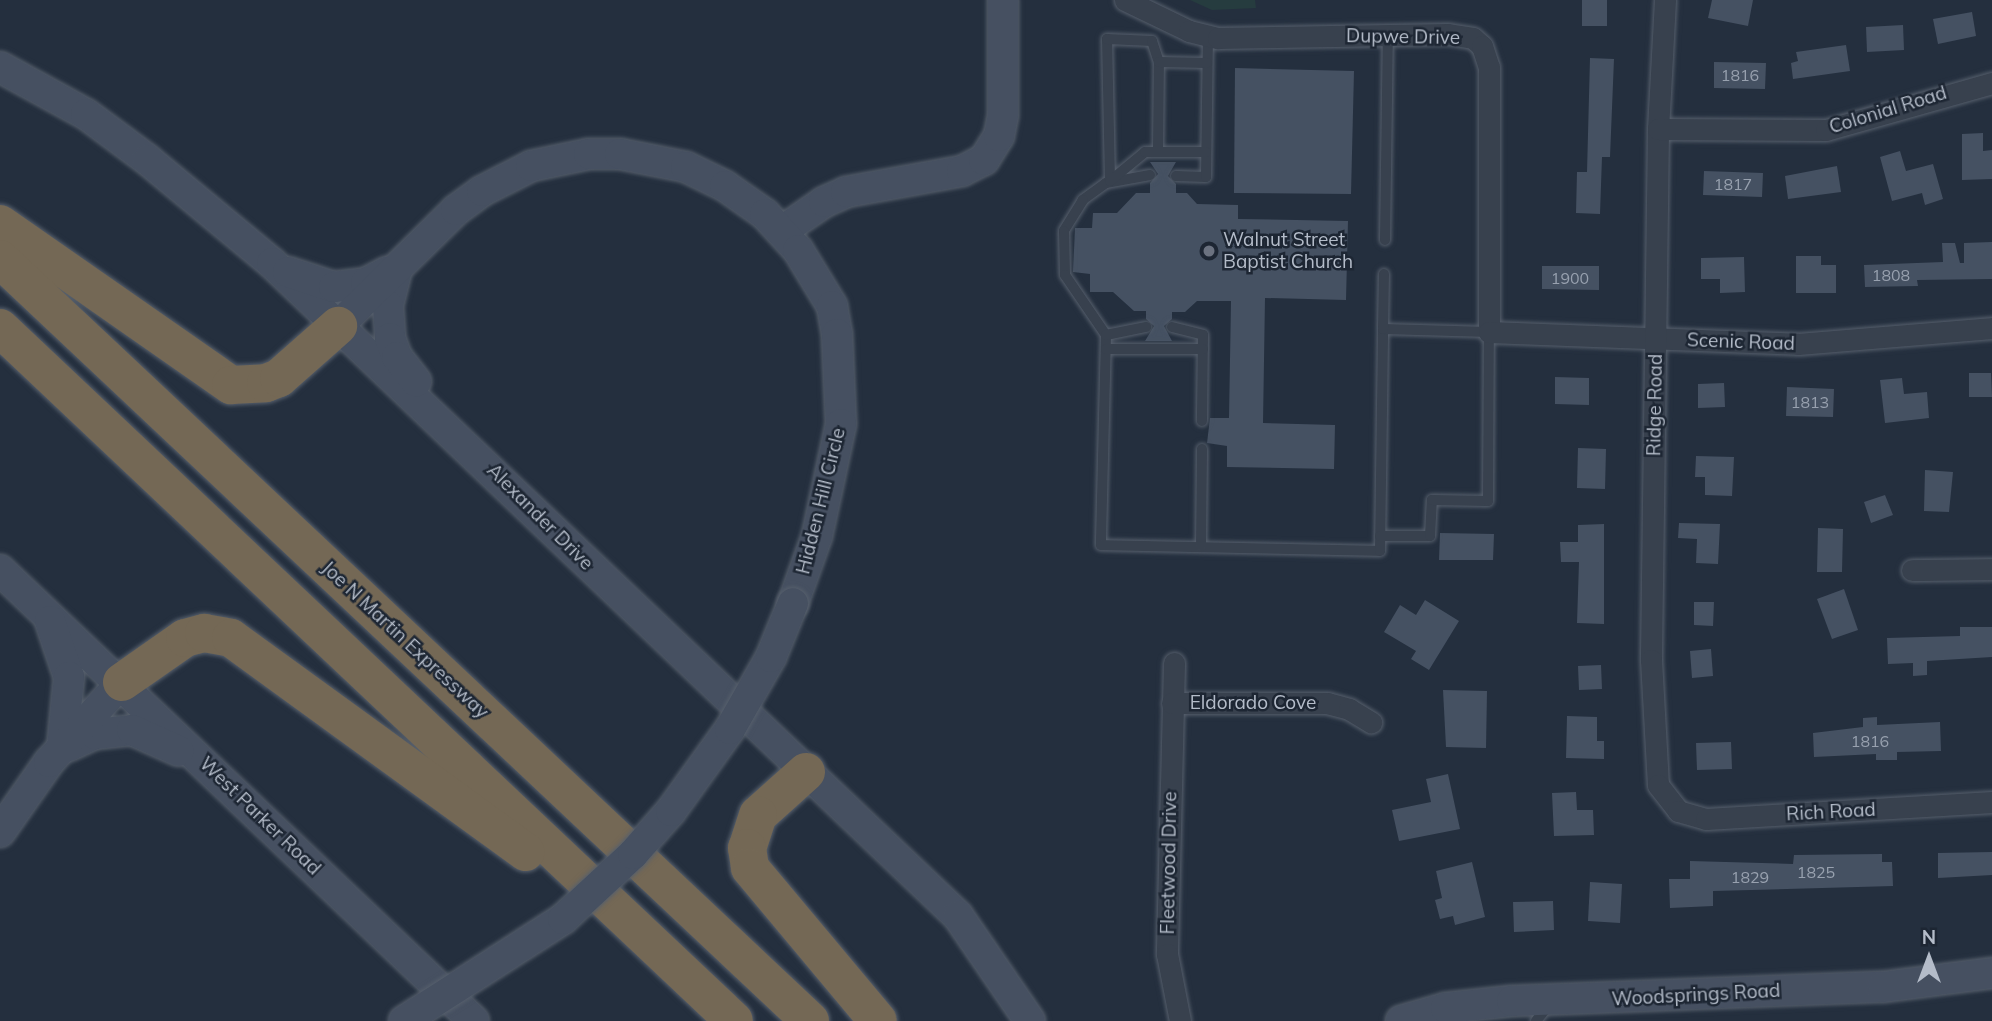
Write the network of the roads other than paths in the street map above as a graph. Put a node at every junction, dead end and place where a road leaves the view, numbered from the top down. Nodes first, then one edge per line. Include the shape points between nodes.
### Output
1 (1003, 0) edge
2 (1125, 0) edge
3 (1665, 0) edge
4 (1388, 35) junction
5 (1208, 36) junction
6 (1159, 62) junction
7 (1207, 64) junction
8 (0, 67) edge
9 (1992, 83) edge
10 (1658, 129) junction
11 (1158, 151) junction
12 (1206, 152) junction
13 (1150, 176) dead end
14 (1176, 176) dead end
15 (1110, 181) junction
16 (0, 224) edge
17 (782, 231) junction
18 (1385, 240) dead end
19 (0, 259) edge
20 (272, 264) junction
21 (397, 268) junction
22 (1384, 274) dead end
23 (338, 326) junction
24 (1146, 327) dead end
25 (1172, 327) dead end
26 (0, 328) edge
27 (1992, 328) edge
28 (1383, 329) junction
29 (1489, 332) junction
30 (1106, 335) junction
31 (1656, 339) junction
32 (1106, 349) junction
33 (1203, 349) junction
34 (1202, 421) dead end
35 (1202, 449) dead end
36 (489, 467) junction
37 (1380, 536) junction
38 (1200, 547) junction
39 (1992, 569) edge
40 (0, 570) edge
41 (1912, 570) dead end
42 (45, 611) junction
43 (1174, 663) dead end
44 (122, 682) junction
45 (1172, 703) junction
46 (1371, 722) dead end
47 (62, 748) junction
48 (213, 771) junction
49 (806, 772) junction
50 (1992, 802) edge
51 (1673, 805) joint
52 (0, 832) edge
53 (653, 945) junction
54 (1992, 973) edge
55 (1544, 1011) edge
56 (404, 1021) edge
57 (474, 1021) edge
58 (734, 1021) edge
59 (810, 1021) edge
60 (878, 1021) edge
61 (1030, 1021) edge
62 (1180, 1021) edge
63 (1401, 1021) edge

1 - 17 street via 1003,116 999,136 984,160 962,171 846,192 816,206
2 - 5 street, Dupwe Drive
3 - 10 street, Ridge Road
4 - 5 street, Dupwe Drive
4 - 18 lane
4 - 29 street, Dupwe Drive via 1473,38 1482,46 1489,67
5 - 7 lane
6 - 7 lane
6 - 11 lane
6 - 15 lane via 1152,41 1107,39
7 - 12 lane
8 - 20 street, Alexander Drive via 96,122
9 - 10 street, Colonial Road via 1826,130
10 - 31 street, Ridge Road
11 - 12 lane
11 - 15 lane via 1145,152
12 - 14 lane via 1206,177
13 - 15 lane
15 - 30 lane via 1083,200 1064,232 1065,275
16 - 23 highway via 231,385 279,378
17 - 21 street, Hidden Hill Circle via 752,204 694,171 653,159 589,154 531,166 482,191 426,235
17 - 56 street, Hidden Hill Circle, bridge via 813,270 832,306 842,389 832,475 817,536 771,657 730,729 671,811 633,854 563,919
19 - 59 highway, Joe N Martin Expressway
20 - 21 street via 334,288 366,283
20 - 23 street, Alexander Drive
21 - 23 street, Hidden Hill Circle
21 - 36 street via 388,324 397,357
22 - 28 lane
23 - 36 street, Alexander Drive
24 - 30 lane
25 - 33 lane via 1203,335
26 - 53 highway
27 - 31 street, Scenic Road via 1798,344
28 - 29 lane
28 - 37 lane
29 - 31 street, Scenic Road
29 - 37 lane via 1488,501 1432,500 1430,536
30 - 32 lane
31 - 51 street, Ridge Road via 1651,660 1656,778
32 - 33 lane
32 - 38 lane via 1101,545
33 - 34 lane
35 - 38 lane
36 - 49 street, Alexander Drive
37 - 38 lane via 1380,551
39 - 41 street
40 - 42 street, West Parker Road
42 - 44 street, West Parker Road
42 - 47 street via 69,677
43 - 45 street, Fleetwood Drive
44 - 47 street
44 - 48 street, West Parker Road
44 - 53 highway via 185,638 204,633 231,638
45 - 46 street, Eldorado Cove via 1327,703
45 - 62 street, Fleetwood Drive via 1167,954
47 - 48 street via 95,734 132,730 159,738
47 - 52 street via 8,814
48 - 57 street, West Parker Road
49 - 60 highway via 758,815 747,848 750,868
49 - 61 street, Alexander Drive via 958,916
50 - 51 street, Rich Road via 1706,819 1684,814
53 - 58 highway
54 - 55 street, Woodsprings Road via 1883,987
55 - 63 street, Woodsprings Road via 1514,1006 1447,1008

